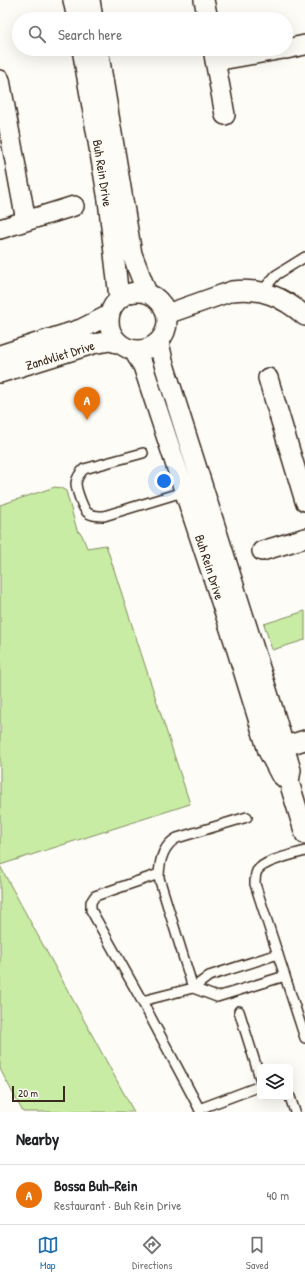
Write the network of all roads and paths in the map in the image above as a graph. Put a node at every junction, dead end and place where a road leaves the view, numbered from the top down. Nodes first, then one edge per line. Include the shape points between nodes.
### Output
1 (73, 0) edge
2 (90, 0) edge
3 (204, 0) edge
4 (76, 12) edge
5 (92, 12) edge
6 (207, 12) edge
7 (305, 45) edge
8 (293, 47) edge
9 (83, 56) edge
10 (99, 56) edge
11 (214, 56) edge
12 (0, 80) edge
13 (2, 110) edge
14 (224, 115) dead end
15 (74, 206) dead end
16 (26, 221) junction
17 (0, 229) edge
18 (305, 257) edge
19 (262, 292) junction
20 (147, 293) junction
21 (119, 298) junction
22 (167, 314) junction
23 (109, 315) junction
24 (305, 316) edge
25 (159, 342) junction
26 (127, 347) junction
27 (0, 355) edge
28 (0, 373) edge
29 (268, 378) dead end
30 (143, 453) dead end
31 (203, 486) junction
32 (184, 491) junction
33 (305, 501) edge
34 (305, 538) edge
35 (262, 551) dead end
36 (236, 620) junction
37 (305, 740) edge
38 (276, 749) junction
39 (247, 817) dead end
40 (305, 834) edge
41 (305, 851) edge
42 (159, 874) junction
43 (278, 954) junction
44 (284, 976) junction
45 (192, 988) junction
46 (142, 1001) junction
47 (239, 1011) dead end
48 (305, 1038) edge
49 (257, 1068) edge
50 (257, 1087) edge
51 (291, 1100) edge
52 (200, 1110) edge
53 (295, 1112) edge

1 - 4 street
2 - 5 street
3 - 6 street
7 - 8 street
9 - 21 street, Buh Rein Drive via 108,200
10 - 20 street, Buh Rein Drive via 132,254
11 - 14 street
12 - 13 street
13 - 16 street
15 - 16 street
16 - 17 street
18 - 19 lane via 276,275
19 - 22 street via 232,291
19 - 24 street via 284,300
20 - 21 street via 138,292
20 - 22 street via 163,305
21 - 23 street
22 - 25 street via 165,334
23 - 26 street via 111,333 116,341
23 - 27 street, Zandvliet Drive via 81,329
25 - 26 street via 143,350
25 - 31 street, Buh Rein Drive
26 - 28 street, Zandvliet Drive via 110,341 94,344
26 - 32 street, Buh Rein Drive via 143,366
29 - 33 street
30 - 32 lane via 84,469 80,473 76,486 88,513 104,516
31 - 32 lane
31 - 36 street, Buh Rein Drive
32 - 36 street, Buh Rein Drive
34 - 35 street
36 - 38 street, Buh Rein Drive
37 - 38 street
38 - 40 street, Buh Rein Drive via 291,770 289,782
39 - 42 lane via 170,841 163,851
41 - 43 lane via 266,864 257,871 255,877 255,884
42 - 45 lane
42 - 46 lane via 95,896 91,902 90,910
43 - 44 lane
43 - 45 lane via 209,976
44 - 45 lane via 217,997
44 - 48 lane
45 - 46 lane
46 - 52 lane
47 - 49 lane
50 - 52 lane
51 - 53 lane

